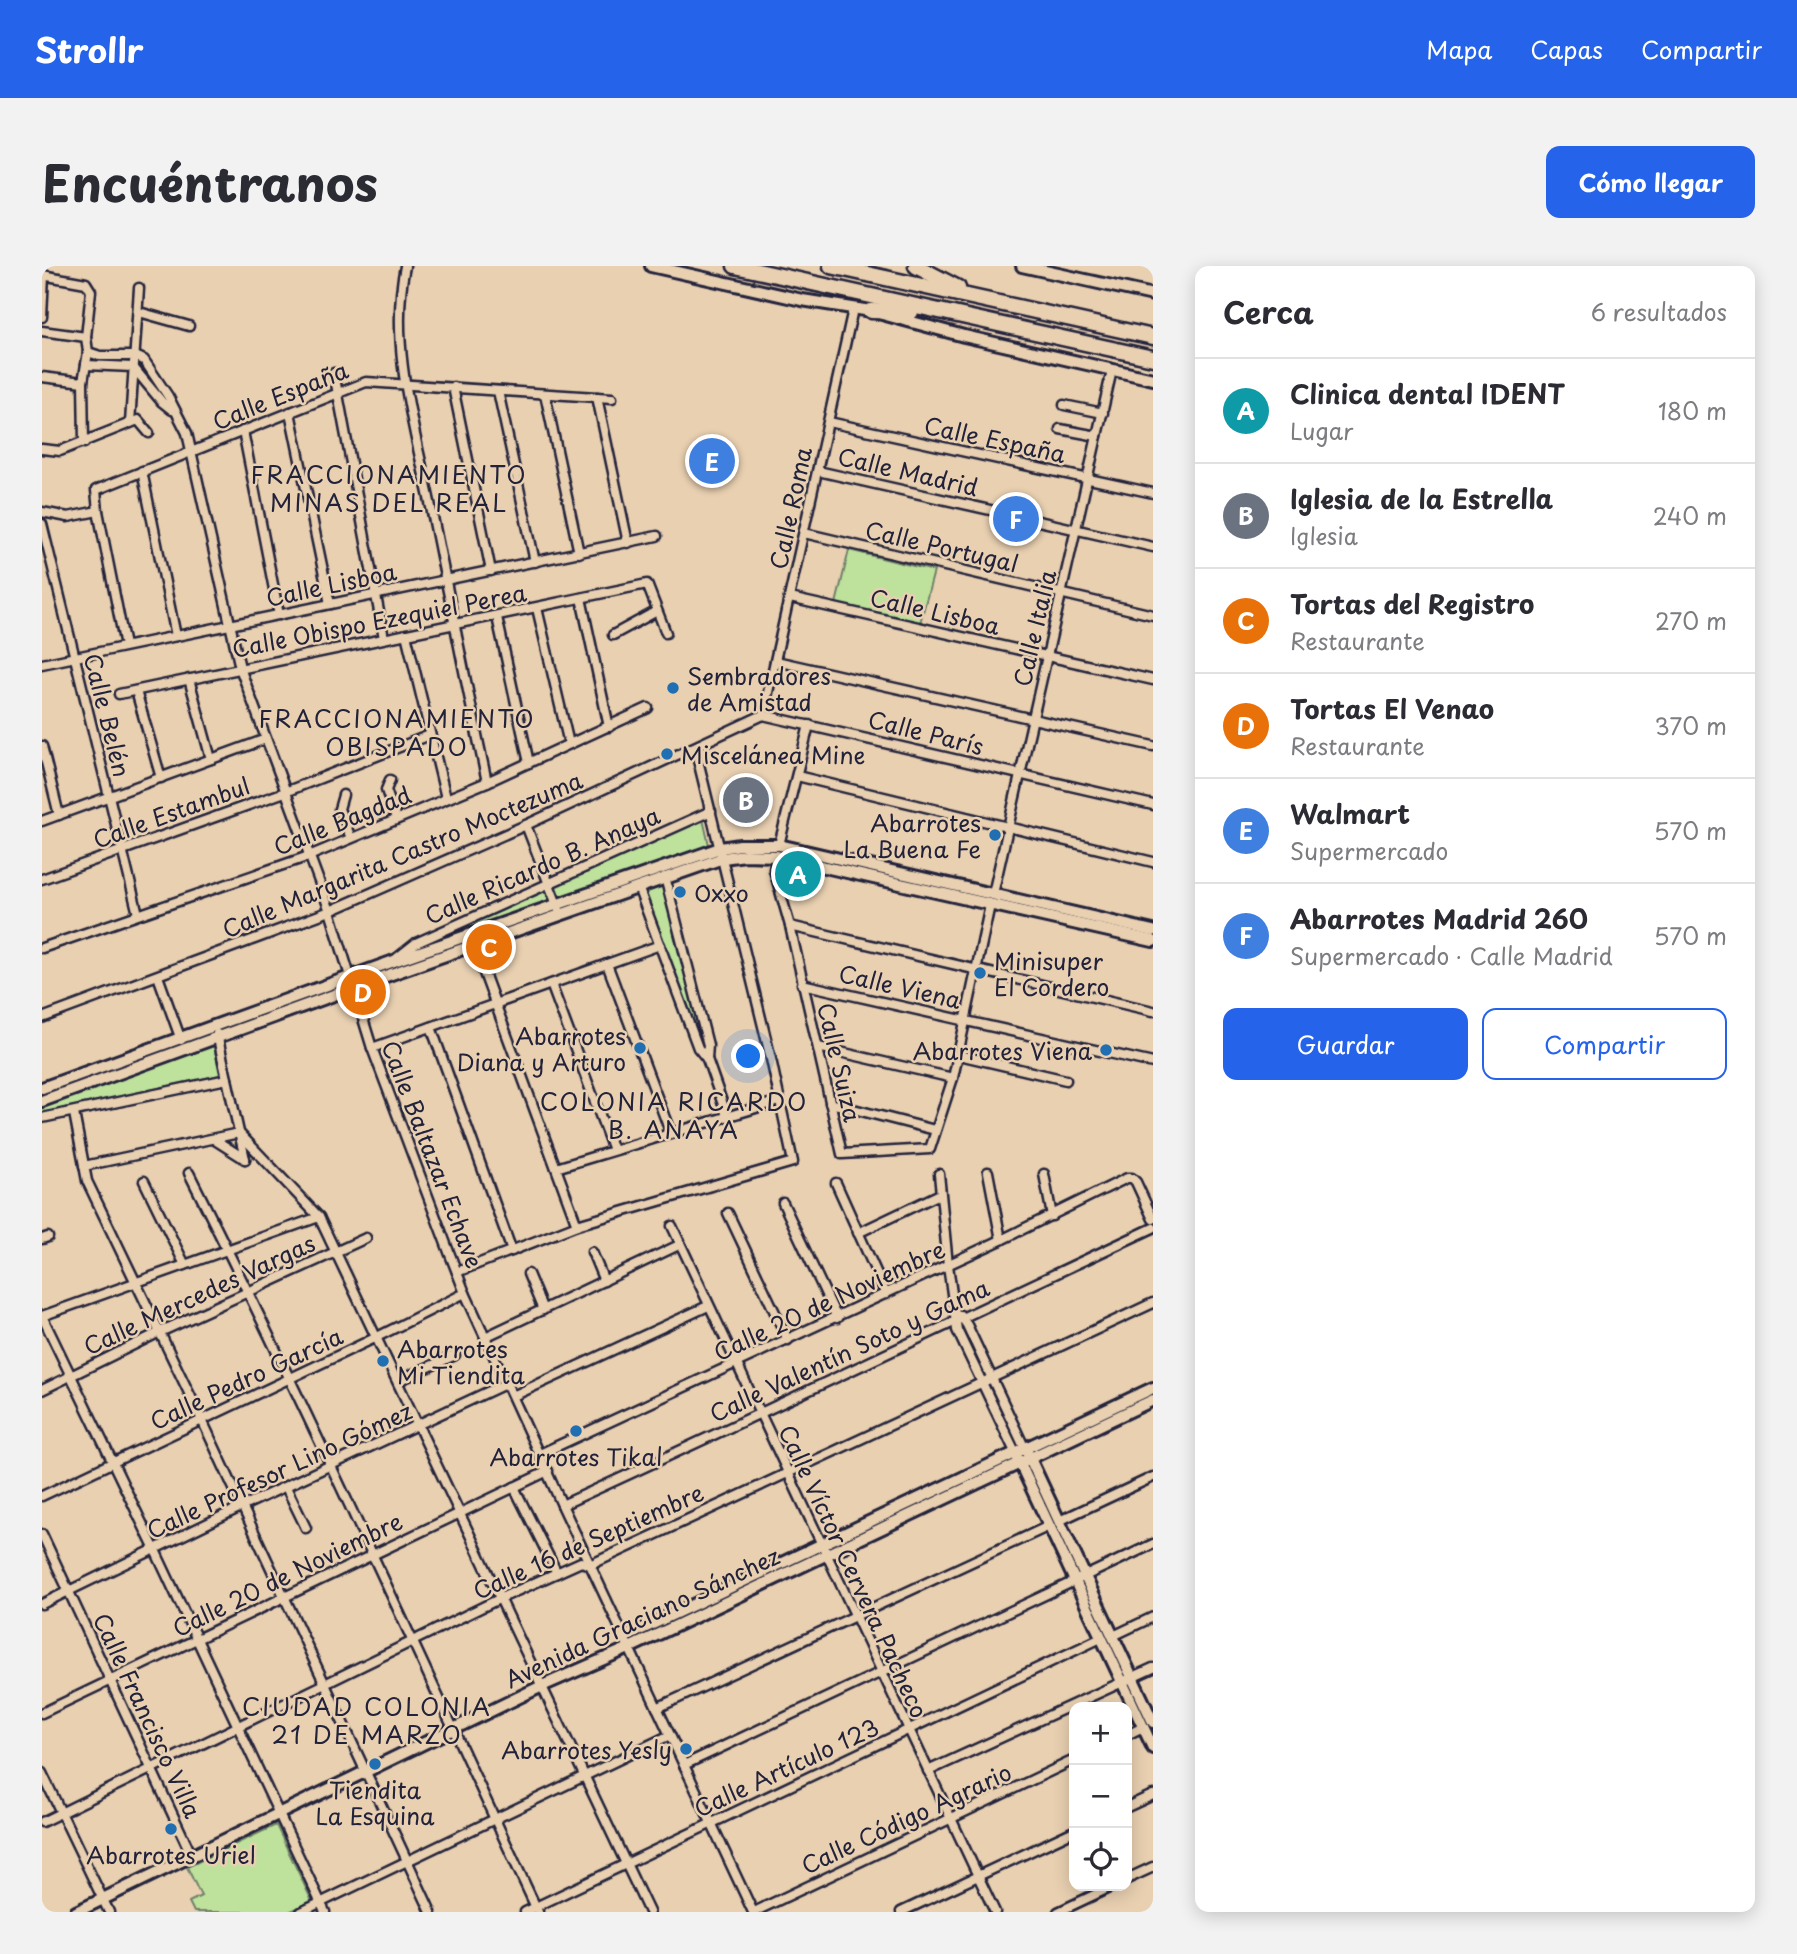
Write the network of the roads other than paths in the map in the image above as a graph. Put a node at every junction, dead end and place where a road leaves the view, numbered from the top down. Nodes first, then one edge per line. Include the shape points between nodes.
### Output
1 (405, 266) edge
2 (651, 266) edge
3 (735, 266) edge
4 (831, 266) edge
5 (916, 266) edge
6 (1022, 266) edge
7 (43, 275) edge
8 (139, 288) dead end
9 (1153, 295) edge
10 (975, 297) junction
11 (853, 309) junction
12 (871, 311) junction
13 (139, 313) junction
14 (945, 313) junction
15 (42, 317) edge
16 (189, 326) dead end
17 (42, 331) edge
18 (86, 337) junction
19 (1153, 337) edge
20 (88, 352) junction
21 (135, 356) junction
22 (1153, 358) edge
23 (86, 365) junction
24 (133, 368) junction
25 (1112, 370) junction
26 (334, 373) dead end
27 (42, 377) edge
28 (1153, 379) edge
29 (83, 382) junction
30 (406, 384) junction
31 (453, 387) junction
32 (498, 390) junction
33 (338, 393) junction
34 (545, 394) junction
35 (597, 397) junction
36 (612, 398) dead end
37 (1064, 405) dead end
38 (175, 411) junction
39 (290, 412) junction
40 (1102, 413) junction
41 (829, 422) junction
42 (130, 423) junction
43 (1060, 429) dead end
44 (243, 431) junction
45 (149, 433) dead end
46 (1097, 436) junction
47 (84, 443) junction
48 (42, 449) edge
49 (192, 451) junction
50 (142, 471) junction
51 (818, 471) junction
52 (1087, 479) junction
53 (1153, 493) edge
54 (98, 511) junction
55 (42, 512) edge
56 (42, 524) edge
57 (1076, 529) junction
58 (804, 533) junction
59 (657, 536) dead end
60 (628, 543) junction
61 (1153, 547) edge
62 (579, 553) junction
63 (535, 562) junction
64 (491, 571) junction
65 (446, 580) junction
66 (1061, 594) junction
67 (375, 595) junction
68 (581, 598) junction
69 (790, 598) junction
70 (330, 604) junction
71 (537, 608) junction
72 (657, 611) junction
73 (279, 615) junction
74 (1153, 615) edge
75 (497, 617) junction
76 (230, 625) junction
77 (453, 626) junction
78 (666, 633) dead end
79 (406, 635) junction
80 (613, 635) dead end
81 (176, 636) junction
82 (384, 638) junction
83 (125, 646) junction
84 (1047, 656) junction
85 (74, 657) junction
86 (776, 661) junction
87 (42, 664) edge
88 (240, 668) junction
89 (189, 679) junction
90 (1153, 680) edge
91 (136, 691) junction
92 (119, 694) dead end
93 (649, 708) dead end
94 (763, 715) junction
95 (1033, 720) junction
96 (809, 724) junction
97 (609, 727) junction
98 (430, 735) junction
99 (266, 739) junction
100 (569, 744) junction
101 (42, 746) edge
102 (1153, 747) edge
103 (695, 748) junction
104 (211, 759) junction
105 (529, 763) junction
106 (1020, 775) junction
107 (797, 776) junction
108 (161, 778) junction
109 (390, 780) dead end
110 (486, 782) junction
111 (285, 792) junction
112 (343, 795) dead end
113 (108, 797) junction
114 (446, 798) junction
115 (1153, 805) edge
116 (711, 811) junction
117 (59, 815) junction
118 (396, 819) junction
119 (42, 821) edge
120 (526, 825) junction
121 (1008, 827) junction
122 (351, 838) junction
123 (122, 850) junction
124 (778, 851) junction
125 (721, 853) junction
126 (309, 856) junction
127 (1153, 862) edge
128 (665, 877) junction
129 (42, 879) edge
130 (549, 884) junction
131 (638, 887) junction
132 (991, 900) junction
133 (559, 910) junction
134 (330, 911) junction
135 (1042, 911) junction
136 (138, 914) junction
137 (790, 926) junction
138 (1153, 930) edge
139 (1153, 941) edge
140 (660, 945) junction
141 (474, 946) junction
142 (42, 948) edge
143 (394, 961) junction
144 (607, 964) junction
145 (975, 969) junction
146 (158, 976) junction
147 (353, 983) junction
148 (551, 984) junction
149 (802, 984) junction
150 (495, 1004) junction
151 (1153, 1011) edge
152 (42, 1018) edge
153 (967, 1021) junction
154 (431, 1027) junction
155 (216, 1033) junction
156 (181, 1040) junction
157 (818, 1047) junction
158 (372, 1048) junction
159 (959, 1055) junction
160 (708, 1059) junction
161 (1153, 1063) edge
162 (953, 1077) junction
163 (227, 1079) junction
164 (1066, 1080) dead end
165 (42, 1088) edge
166 (42, 1101) edge
167 (779, 1101) junction
168 (830, 1103) junction
169 (74, 1113) junction
170 (727, 1116) junction
171 (42, 1118) edge
172 (934, 1130) junction
173 (239, 1133) junction
174 (671, 1134) junction
175 (215, 1140) junction
176 (932, 1144) joint
177 (613, 1150) junction
178 (84, 1166) junction
179 (555, 1168) junction
180 (988, 1172) dead end
181 (188, 1173) dead end
182 (939, 1174) dead end
183 (1044, 1174) dead end
184 (144, 1181) dead end
185 (836, 1183) dead end
186 (940, 1194) junction
187 (783, 1203) dead end
188 (728, 1213) dead end
189 (1052, 1216) junction
190 (319, 1217) junction
191 (1153, 1219) edge
192 (577, 1225) junction
193 (672, 1226) dead end
194 (1153, 1228) edge
195 (858, 1233) junction
196 (366, 1238) dead end
197 (1002, 1240) junction
198 (679, 1245) junction
199 (227, 1250) junction
200 (335, 1251) junction
201 (512, 1251) junction
202 (592, 1252) dead end
203 (185, 1265) junction
204 (947, 1265) junction
205 (457, 1272) junction
206 (528, 1275) dead end
207 (604, 1281) junction
208 (136, 1283) junction
209 (248, 1292) junction
210 (465, 1293) junction
211 (886, 1294) junction
212 (1153, 1303) edge
213 (708, 1306) junction
214 (543, 1310) junction
215 (42, 1316) edge
216 (958, 1316) junction
217 (837, 1318) junction
218 (160, 1332) junction
219 (377, 1337) junction
220 (485, 1337) junction
221 (788, 1340) junction
222 (455, 1355) dead end
223 (736, 1365) junction
224 (72, 1375) junction
225 (992, 1378) junction
226 (289, 1379) junction
227 (398, 1381) junction
228 (981, 1382) junction
229 (507, 1384) junction
230 (1153, 1388) edge
231 (42, 1390) edge
232 (513, 1396) junction
233 (1153, 1400) edge
234 (1122, 1409) junction
235 (760, 1415) junction
236 (202, 1420) junction
237 (418, 1424) junction
238 (540, 1454) junction
239 (1023, 1456) junction
240 (113, 1462) junction
241 (331, 1466) junction
242 (548, 1471) junction
243 (787, 1473) junction
244 (1153, 1477) edge
245 (286, 1487) junction
246 (514, 1487) junction
247 (42, 1496) edge
248 (562, 1505) junction
249 (243, 1506) junction
250 (460, 1513) junction
251 (1054, 1524) junction
252 (306, 1528) dead end
253 (42, 1534) edge
254 (1153, 1544) edge
255 (823, 1549) junction
256 (155, 1550) junction
257 (372, 1555) junction
258 (53, 1559) junction
259 (42, 1562) edge
260 (590, 1565) junction
261 (556, 1573) junction
262 (1080, 1578) junction
263 (68, 1591) junction
264 (284, 1597) junction
265 (501, 1598) junction
266 (42, 1604) edge
267 (855, 1616) junction
268 (1153, 1617) edge
269 (1107, 1637) junction
270 (196, 1639) junction
271 (412, 1642) junction
272 (627, 1642) junction
273 (1153, 1668) edge
274 (881, 1672) junction
275 (110, 1680) junction
276 (1127, 1680) junction
277 (325, 1684) junction
278 (542, 1686) junction
279 (657, 1708) junction
280 (42, 1713) edge
281 (1150, 1723) edge
282 (237, 1726) junction
283 (453, 1729) junction
284 (908, 1730) junction
285 (1132, 1732) edge
286 (670, 1735) junction
287 (1153, 1748) edge
288 (1069, 1762) edge
289 (684, 1765) junction
290 (151, 1768) junction
291 (928, 1771) junction
292 (366, 1772) junction
293 (42, 1773) edge
294 (585, 1776) junction
295 (1153, 1795) edge
296 (1132, 1805) edge
297 (61, 1812) junction
298 (278, 1814) junction
299 (495, 1819) junction
300 (951, 1819) junction
301 (42, 1822) edge
302 (711, 1823) junction
303 (1069, 1833) edge
304 (192, 1856) junction
305 (408, 1861) junction
306 (626, 1864) junction
307 (1153, 1867) edge
308 (978, 1875) junction
309 (1132, 1878) edge
310 (1103, 1891) edge
311 (103, 1899) junction
312 (320, 1903) junction
313 (536, 1910) edge
314 (76, 1912) edge
315 (109, 1912) edge
316 (301, 1912) edge
317 (325, 1912) edge
318 (432, 1912) edge
319 (525, 1912) edge
320 (649, 1912) edge
321 (754, 1912) edge
322 (901, 1912) edge
323 (995, 1912) edge
324 (1058, 1912) edge

1 - 30 street via 400,290
2 - 11 main road
3 - 14 highway
4 - 10 highway
5 - 10 highway
6 - 9 main road
7 - 15 street
7 - 18 street via 89,285
8 - 13 street
10 - 19 highway
11 - 12 main road
11 - 41 street, Calle Roma
12 - 14 highway
12 - 25 main road
13 - 16 street
13 - 21 street
14 - 22 highway
17 - 18 street
18 - 20 street
20 - 21 street
20 - 23 street
21 - 24 street
21 - 38 street, Calle Baltazar Echave via 144,360
23 - 24 street
23 - 29 street
24 - 38 street
24 - 42 street
25 - 28 main road
25 - 40 street, Calle Italia
26 - 33 street
27 - 29 street
29 - 47 street
30 - 31 street, Calle España
30 - 33 street, Calle España via 366,382
30 - 65 street
31 - 32 street, Calle España
31 - 64 street
32 - 34 street, Calle España
32 - 63 street
33 - 39 street, Calle España
33 - 67 street
34 - 35 street, Calle España
34 - 62 street
35 - 36 street, Calle España
35 - 60 street
37 - 40 street
38 - 49 street, Calle Baltazar Echave
39 - 44 street, Calle España
39 - 70 street
40 - 46 street, Calle Italia
41 - 51 street, Calle Roma
41 - 52 street, Calle España
42 - 45 street via 138,420
42 - 47 street
43 - 46 street
44 - 49 street, Calle España
44 - 73 street
46 - 52 street, Calle Italia
47 - 48 street via 60,451
49 - 50 street, Calle España
49 - 76 street, Calle Baltazar Echave
50 - 54 street, Calle España via 96,490
50 - 81 street
51 - 57 street, Calle Madrid
51 - 58 street, Calle Roma
52 - 53 street, Calle España
52 - 57 street, Calle Italia
54 - 55 street via 68,517
54 - 83 street
56 - 85 street, Calle Belén
57 - 61 street, Calle Madrid
57 - 66 street, Calle Italia
58 - 66 street, Calle Portugal
58 - 69 street, Calle Roma
59 - 60 street, Calle Lisboa
60 - 62 street, Calle Lisboa
62 - 63 street, Calle Lisboa
63 - 64 street, Calle Lisboa
64 - 65 street, Calle Lisboa
65 - 67 street, Calle Lisboa
65 - 77 street
66 - 74 street, Calle Portugal
66 - 84 street, Calle Italia
67 - 70 street, Calle Lisboa
67 - 82 street
68 - 71 street, Calle Obispo Ezequiel Perea
68 - 72 street, Calle Obispo Ezequiel Perea via 648,584
68 - 97 street
69 - 84 street, Calle Lisboa
69 - 86 street, Calle Roma
70 - 73 street, Calle Lisboa
71 - 75 street, Calle Obispo Ezequiel Perea
71 - 100 street
72 - 78 street
72 - 80 street
73 - 76 street, Calle Lisboa
75 - 77 street, Calle Obispo Ezequiel Perea
75 - 105 street
76 - 81 street, Calle Lisboa
76 - 88 street, Calle Baltazar Echave
77 - 79 street, Calle Obispo Ezequiel Perea
77 - 110 street
79 - 82 street, Calle Obispo Ezequiel Perea
79 - 98 street
81 - 83 street, Calle Lisboa
82 - 88 street, Calle Obispo Ezequiel Perea
83 - 85 street, Calle Lisboa
84 - 90 street, Calle Lisboa
84 - 95 street, Calle Italia
85 - 87 street, Calle Lisboa
85 - 113 street, Calle Belén
86 - 94 street, Calle Roma
86 - 95 street
88 - 89 street, Calle Obispo Ezequiel Perea
88 - 99 street, Calle Baltazar Echave
89 - 91 street, Calle Obispo Ezequiel Perea
89 - 104 street
91 - 92 street, Calle Obispo Ezequiel Perea
91 - 108 street
93 - 97 street, Calle Bagdad
94 - 96 street, Calle París
94 - 103 street
95 - 102 street
95 - 106 street, Calle Italia
96 - 106 street, Calle París
96 - 107 street
97 - 100 street, Calle Bagdad
98 - 111 street, Calle Estambul
98 - 114 street
99 - 104 street
99 - 111 street, Calle Baltazar Echave
100 - 105 street, Calle Bagdad
101 - 117 street
103 - 116 street
103 - 120 street, Calle Margarita Castro Moctezuma
104 - 108 street
105 - 110 street, Calle Bagdad
106 - 115 street, Calle París
106 - 121 street, Calle Italia
107 - 121 street
107 - 124 street
108 - 113 street
109 - 118 street via 386,790
110 - 114 street, Calle Bagdad
111 - 123 street, Calle Estambul
111 - 126 street, Calle Baltazar Echave
112 - 122 street via 339,809
113 - 117 street
113 - 123 street, Calle Belén
114 - 118 street, Calle Bagdad
116 - 125 street
116 - 130 street, Calle Ricardo B. Anaya
117 - 119 street
118 - 122 street, Calle Bagdad
120 - 130 street
120 - 134 street, Calle Margarita Castro Moctezuma
121 - 127 street
121 - 132 street, Calle Italia
122 - 126 street, Calle Bagdad
123 - 129 street, Calle Estambul
123 - 136 street, Calle Belén
124 - 125 main road
124 - 132 main road
124 - 137 street, Calle Suiza via 774,870
125 - 128 main road
125 - 133 main road
125 - 167 street
126 - 134 street, Calle Baltazar Echave
126 - 136 street, Calle Bagdad
128 - 131 main road
128 - 160 street via 709,1045
130 - 133 street
130 - 143 street, Calle Ricardo B. Anaya via 416,943
131 - 133 main road
131 - 140 street
132 - 135 main road
132 - 145 street, Calle Italia
133 - 141 main road
133 - 143 main road
134 - 146 street, Calle Margarita Castro Moctezuma
134 - 147 street, Calle Baltazar Echave
135 - 138 main road
135 - 139 main road
136 - 142 street, Calle Bagdad
137 - 145 street
137 - 149 street, Calle Suiza
140 - 144 street
140 - 160 street via 698,1048
141 - 147 main road
141 - 150 street
143 - 147 main road
144 - 148 street
144 - 174 street
145 - 151 street
145 - 153 street, Calle Italia
146 - 152 street, Calle Margarita Castro Moctezuma
146 - 156 street
147 - 155 main road
147 - 158 street, Calle Baltazar Echave
148 - 150 street
148 - 177 street
149 - 153 street, Calle Viena
149 - 157 street, Calle Suiza
150 - 154 street
150 - 179 street
153 - 159 street, Calle Italia
153 - 161 street, Calle Viena
154 - 158 street
154 - 201 street
155 - 156 main road
155 - 163 street
155 - 166 main road
156 - 165 main road
157 - 162 street
157 - 168 street, Calle Suiza
158 - 205 street, Calle Baltazar Echave
159 - 162 street, Calle Italia
159 - 164 street
160 - 170 street
162 - 172 street, Calle Italia
163 - 169 street
163 - 173 street
167 - 170 street
167 - 192 street via 793,1162
168 - 172 street
168 - 176 street, Calle Suiza via 842,1154 930,1149
169 - 171 street
169 - 178 street
170 - 174 street
172 - 176 street, Calle Italia
173 - 175 street
173 - 175 street via 245,1159
173 - 190 street
174 - 177 street
175 - 178 street
177 - 179 street
178 - 208 street
179 - 192 street
180 - 197 street
181 - 199 street
182 - 186 street
183 - 189 street
184 - 203 street
185 - 195 street
186 - 195 street
186 - 204 street
187 - 217 street
188 - 221 street
189 - 191 street, Calle 20 de Noviembre via 1132,1178
189 - 197 street, Calle 20 de Noviembre
190 - 199 street
190 - 200 street
192 - 201 street
193 - 198 street, Calle Víctor Cervera Pacheco
194 - 216 street, Calle Valentín Soto y Gama
195 - 211 street
196 - 200 street, Calle Mercedes Vargas
197 - 204 street, Calle 20 de Noviembre
198 - 207 street
198 - 213 street, Calle Víctor Cervera Pacheco
199 - 203 street
199 - 209 street
200 - 209 street, Calle Mercedes Vargas
200 - 219 street
201 - 205 street
202 - 207 street
203 - 208 street
204 - 211 street, Calle 20 de Noviembre
204 - 216 street
205 - 210 street, Calle Baltazar Echave
206 - 214 street
207 - 214 street
208 - 215 street
208 - 218 street
209 - 218 street, Calle Mercedes Vargas
209 - 226 street
210 - 219 street, Calle Pedro García
210 - 220 street, Calle Baltazar Echave
211 - 217 street, Calle 20 de Noviembre
212 - 225 street, Calle 16 de Septiembre
213 - 223 street, Calle Víctor Cervera Pacheco
213 - 232 street
214 - 220 street
215 - 224 street
216 - 225 street
216 - 228 street via 957,1330
216 - 235 street, Calle Valentín Soto y Gama
217 - 221 street, Calle 20 de Noviembre
218 - 224 street, Calle Mercedes Vargas
218 - 236 street
219 - 226 street, Calle Pedro García
219 - 227 street
220 - 229 street, Calle Baltazar Echave
221 - 223 street, Calle 20 de Noviembre
222 - 227 street
223 - 235 street, Calle Víctor Cervera Pacheco
223 - 238 street, Calle 20 de Noviembre
224 - 231 street, Calle Mercedes Vargas
224 - 240 street
225 - 228 street, Calle 16 de Septiembre
225 - 239 street
226 - 236 street, Calle Pedro García
226 - 241 street
227 - 237 street
228 - 239 street
228 - 243 street, Calle 16 de Septiembre
229 - 232 street, Calle Baltazar Echave
229 - 237 street, Calle Profesor Lino Gómez
230 - 234 main road, Avenida Graciano Sánchez
232 - 238 street, Calle Baltazar Echave
233 - 234 main road, Avenida Graciano Sánchez
234 - 239 main road, Avenida Graciano Sánchez
235 - 243 street, Calle Víctor Cervera Pacheco
235 - 248 street, Calle Valentín Soto y Gama
236 - 240 street, Calle Pedro García
236 - 249 street
237 - 241 street, Calle Profesor Lino Gómez
237 - 250 street
238 - 242 street, Calle Baltazar Echave
239 - 251 main road
239 - 255 main road, Avenida Graciano Sánchez
240 - 247 street, Calle Pedro García
240 - 256 street
241 - 245 street, Calle Profesor Lino Gómez
241 - 257 street
242 - 246 street, Calle 20 de Noviembre
242 - 248 street, Calle Baltazar Echave
243 - 255 street, Calle Víctor Cervera Pacheco
243 - 260 street, Calle 16 de Septiembre
244 - 251 street
245 - 249 street, Calle Profesor Lino Gómez
245 - 252 street
246 - 250 street, Calle 20 de Noviembre
246 - 261 street
248 - 260 street, Calle Baltazar Echave
249 - 256 street, Calle Profesor Lino Gómez
249 - 264 street
250 - 257 street, Calle 20 de Noviembre
250 - 265 street
251 - 262 main road
251 - 267 street
253 - 258 street, Calle Francisco Villa
254 - 262 street
255 - 267 street, Calle Víctor Cervera Pacheco
255 - 272 main road, Avenida Graciano Sánchez
256 - 263 street, Calle Profesor Lino Gómez
256 - 270 street
257 - 264 street, Calle 20 de Noviembre
257 - 271 street
258 - 259 street
258 - 263 street, Calle Francisco Villa
260 - 261 street, Calle 16 de Septiembre via 581,1562
260 - 272 street, Calle Baltazar Echave
261 - 265 street, Calle 16 de Septiembre
262 - 269 main road
262 - 274 street
263 - 266 street, Calle Profesor Lino Gómez
263 - 275 street, Calle Francisco Villa
264 - 270 street, Calle 20 de Noviembre
264 - 277 street
265 - 271 street, Calle 16 de Septiembre
265 - 278 street
267 - 274 street, Calle Víctor Cervera Pacheco
267 - 279 street
268 - 269 street, Calle Artículo 123
269 - 276 main road
269 - 284 street, Calle Artículo 123
270 - 275 street, Calle 20 de Noviembre
270 - 282 street
271 - 277 street, Calle 16 de Septiembre
271 - 283 street
272 - 278 main road, Avenida Graciano Sánchez
272 - 279 street, Calle Baltazar Echave
273 - 276 street
274 - 284 street, Calle Víctor Cervera Pacheco
274 - 289 street
275 - 280 street, Calle 20 de Noviembre
275 - 290 street, Calle Francisco Villa
276 - 281 main road
276 - 291 street
277 - 282 street, Calle 16 de Septiembre
277 - 292 street
278 - 283 main road, Avenida Graciano Sánchez
278 - 294 street
279 - 286 street, Calle Baltazar Echave
281 - 285 street
281 - 287 main road
282 - 290 street, Calle 16 de Septiembre
282 - 298 street
283 - 292 main road, Avenida Graciano Sánchez
283 - 299 street
284 - 291 street, Calle Víctor Cervera Pacheco
284 - 302 street, Calle Artículo 123
286 - 289 street, Calle Baltazar Echave
286 - 294 street
288 - 300 street, Calle Código Agrario
289 - 302 street, Calle Baltazar Echave
290 - 297 street, Calle 16 de Septiembre
290 - 304 street, Calle Francisco Villa
291 - 300 street, Calle Víctor Cervera Pacheco
292 - 298 main road, Avenida Graciano Sánchez
292 - 305 street
293 - 297 street
294 - 299 street
294 - 306 street
295 - 296 street
297 - 301 street, Calle 16 de Septiembre
297 - 311 street
298 - 304 main road, Avenida Graciano Sánchez
298 - 312 street
299 - 305 street
299 - 313 street
300 - 308 street, Calle Víctor Cervera Pacheco
300 - 321 street, Calle Código Agrario
302 - 306 street, Calle Artículo 123
302 - 321 street, Calle Baltazar Echave
303 - 308 street
304 - 311 main road, Avenida Graciano Sánchez
305 - 312 street
305 - 318 street
306 - 313 street, Calle Artículo 123
306 - 320 street
307 - 309 street
308 - 322 street
308 - 323 street, Calle Víctor Cervera Pacheco
310 - 324 street
311 - 314 main road, Avenida Graciano Sánchez
311 - 315 street
312 - 316 street
312 - 317 street
313 - 319 street, Calle Artículo 123

